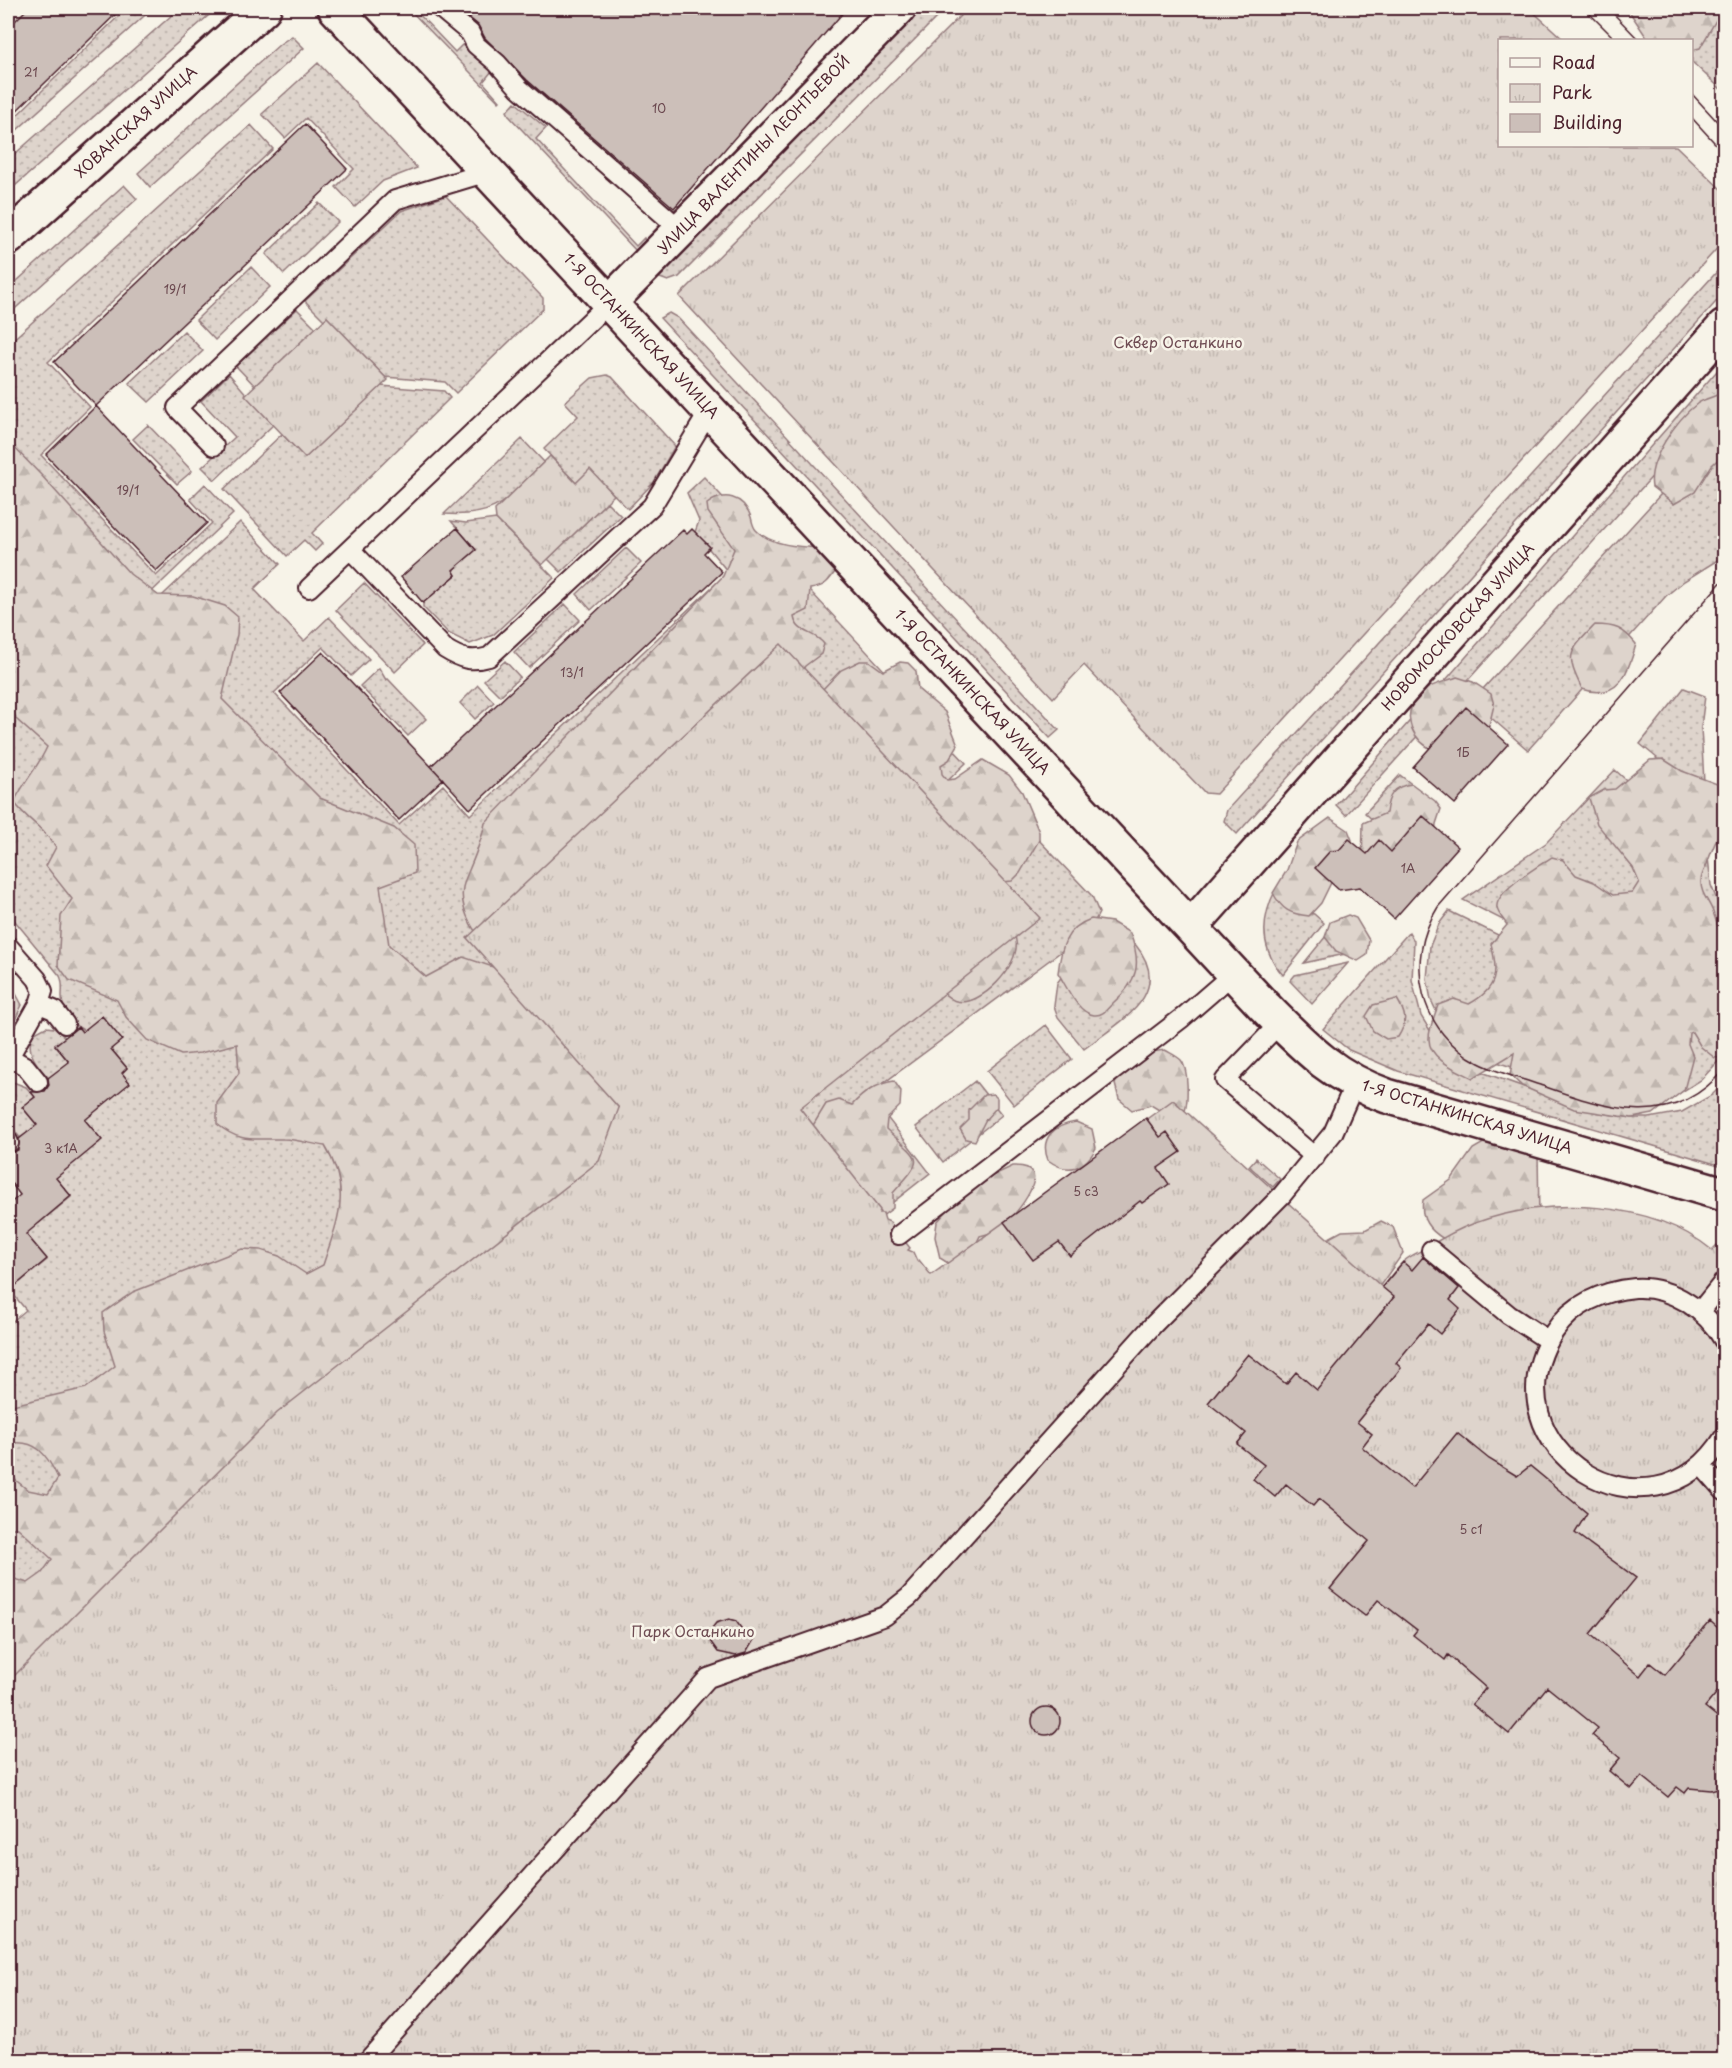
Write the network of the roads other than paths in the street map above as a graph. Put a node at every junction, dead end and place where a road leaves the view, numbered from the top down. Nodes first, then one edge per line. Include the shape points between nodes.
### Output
1 (264, 8) edge
2 (335, 8) edge
3 (440, 8) edge
4 (899, 8) edge
5 (488, 172) junction
6 (681, 230) junction
7 (8, 238) edge
8 (609, 303) junction
9 (1725, 327) edge
10 (710, 411) junction
11 (214, 446) dead end
12 (350, 549) junction
13 (309, 588) dead end
14 (1191, 927) junction
15 (8, 946) edge
16 (1234, 973) junction
17 (39, 1004) junction
18 (65, 1023) dead end
19 (1280, 1023) junction
20 (8, 1058) edge
21 (38, 1082) dead end
22 (1355, 1083) junction
23 (1314, 1157) junction
24 (1725, 1194) edge
25 (899, 1235) dead end
26 (1431, 1250) dead end
27 (1725, 1281) edge
28 (1700, 1311) junction
29 (1549, 1341) junction
30 (1725, 1341) edge
31 (1725, 1437) edge
32 (1701, 1465) junction
33 (1725, 1491) edge
34 (368, 2061) edge

1 - 7 street, ХОВАНСКАЯ УЛИЦА
2 - 5 street, 1-Я ОСТАНКИНСКАЯ УЛИЦА
3 - 6 lane via 470,33 476,45 519,88
4 - 6 street, УЛИЦА ВАЛЕНТИНЫ ЛЕОНТЬЕВОЙ
5 - 8 street, 1-Я ОСТАНКИНСКАЯ УЛИЦА
5 - 11 lane via 395,200 177,408
6 - 8 street, УЛИЦА ВАЛЕНТИНЫ ЛЕОНТЬЕВОЙ
8 - 10 street, 1-Я ОСТАНКИНСКАЯ УЛИЦА
8 - 12 lane
9 - 14 street, НОВОМОСКОВСКАЯ УЛИЦА
10 - 12 lane via 652,506 489,657 475,661 460,659 445,649
10 - 14 street, 1-Я ОСТАНКИНСКАЯ УЛИЦА
12 - 13 lane
14 - 16 street, 1-Я ОСТАНКИНСКАЯ УЛИЦА
15 - 17 lane via 37,979 43,991
16 - 19 street, 1-Я ОСТАНКИНСКАЯ УЛИЦА
16 - 25 lane via 1182,1018
17 - 18 lane via 54,1010
17 - 20 lane
19 - 22 street, 1-Я ОСТАНКИНСКАЯ УЛИЦА via 1315,1057
19 - 23 lane via 1225,1080
20 - 21 lane via 25,1066
22 - 23 lane via 1333,1133
22 - 24 street, 1-Я ОСТАНКИНСКАЯ УЛИЦА
23 - 34 lane via 1282,1195 1154,1324 893,1612 708,1678
26 - 29 lane via 1509,1315
27 - 28 lane
28 - 29 lane via 1670,1294 1623,1289 1580,1306 1557,1327
28 - 30 lane
29 - 32 lane via 1538,1370 1538,1402 1546,1432 1576,1468 1604,1483 1634,1489 1665,1485
31 - 32 lane
32 - 33 lane

